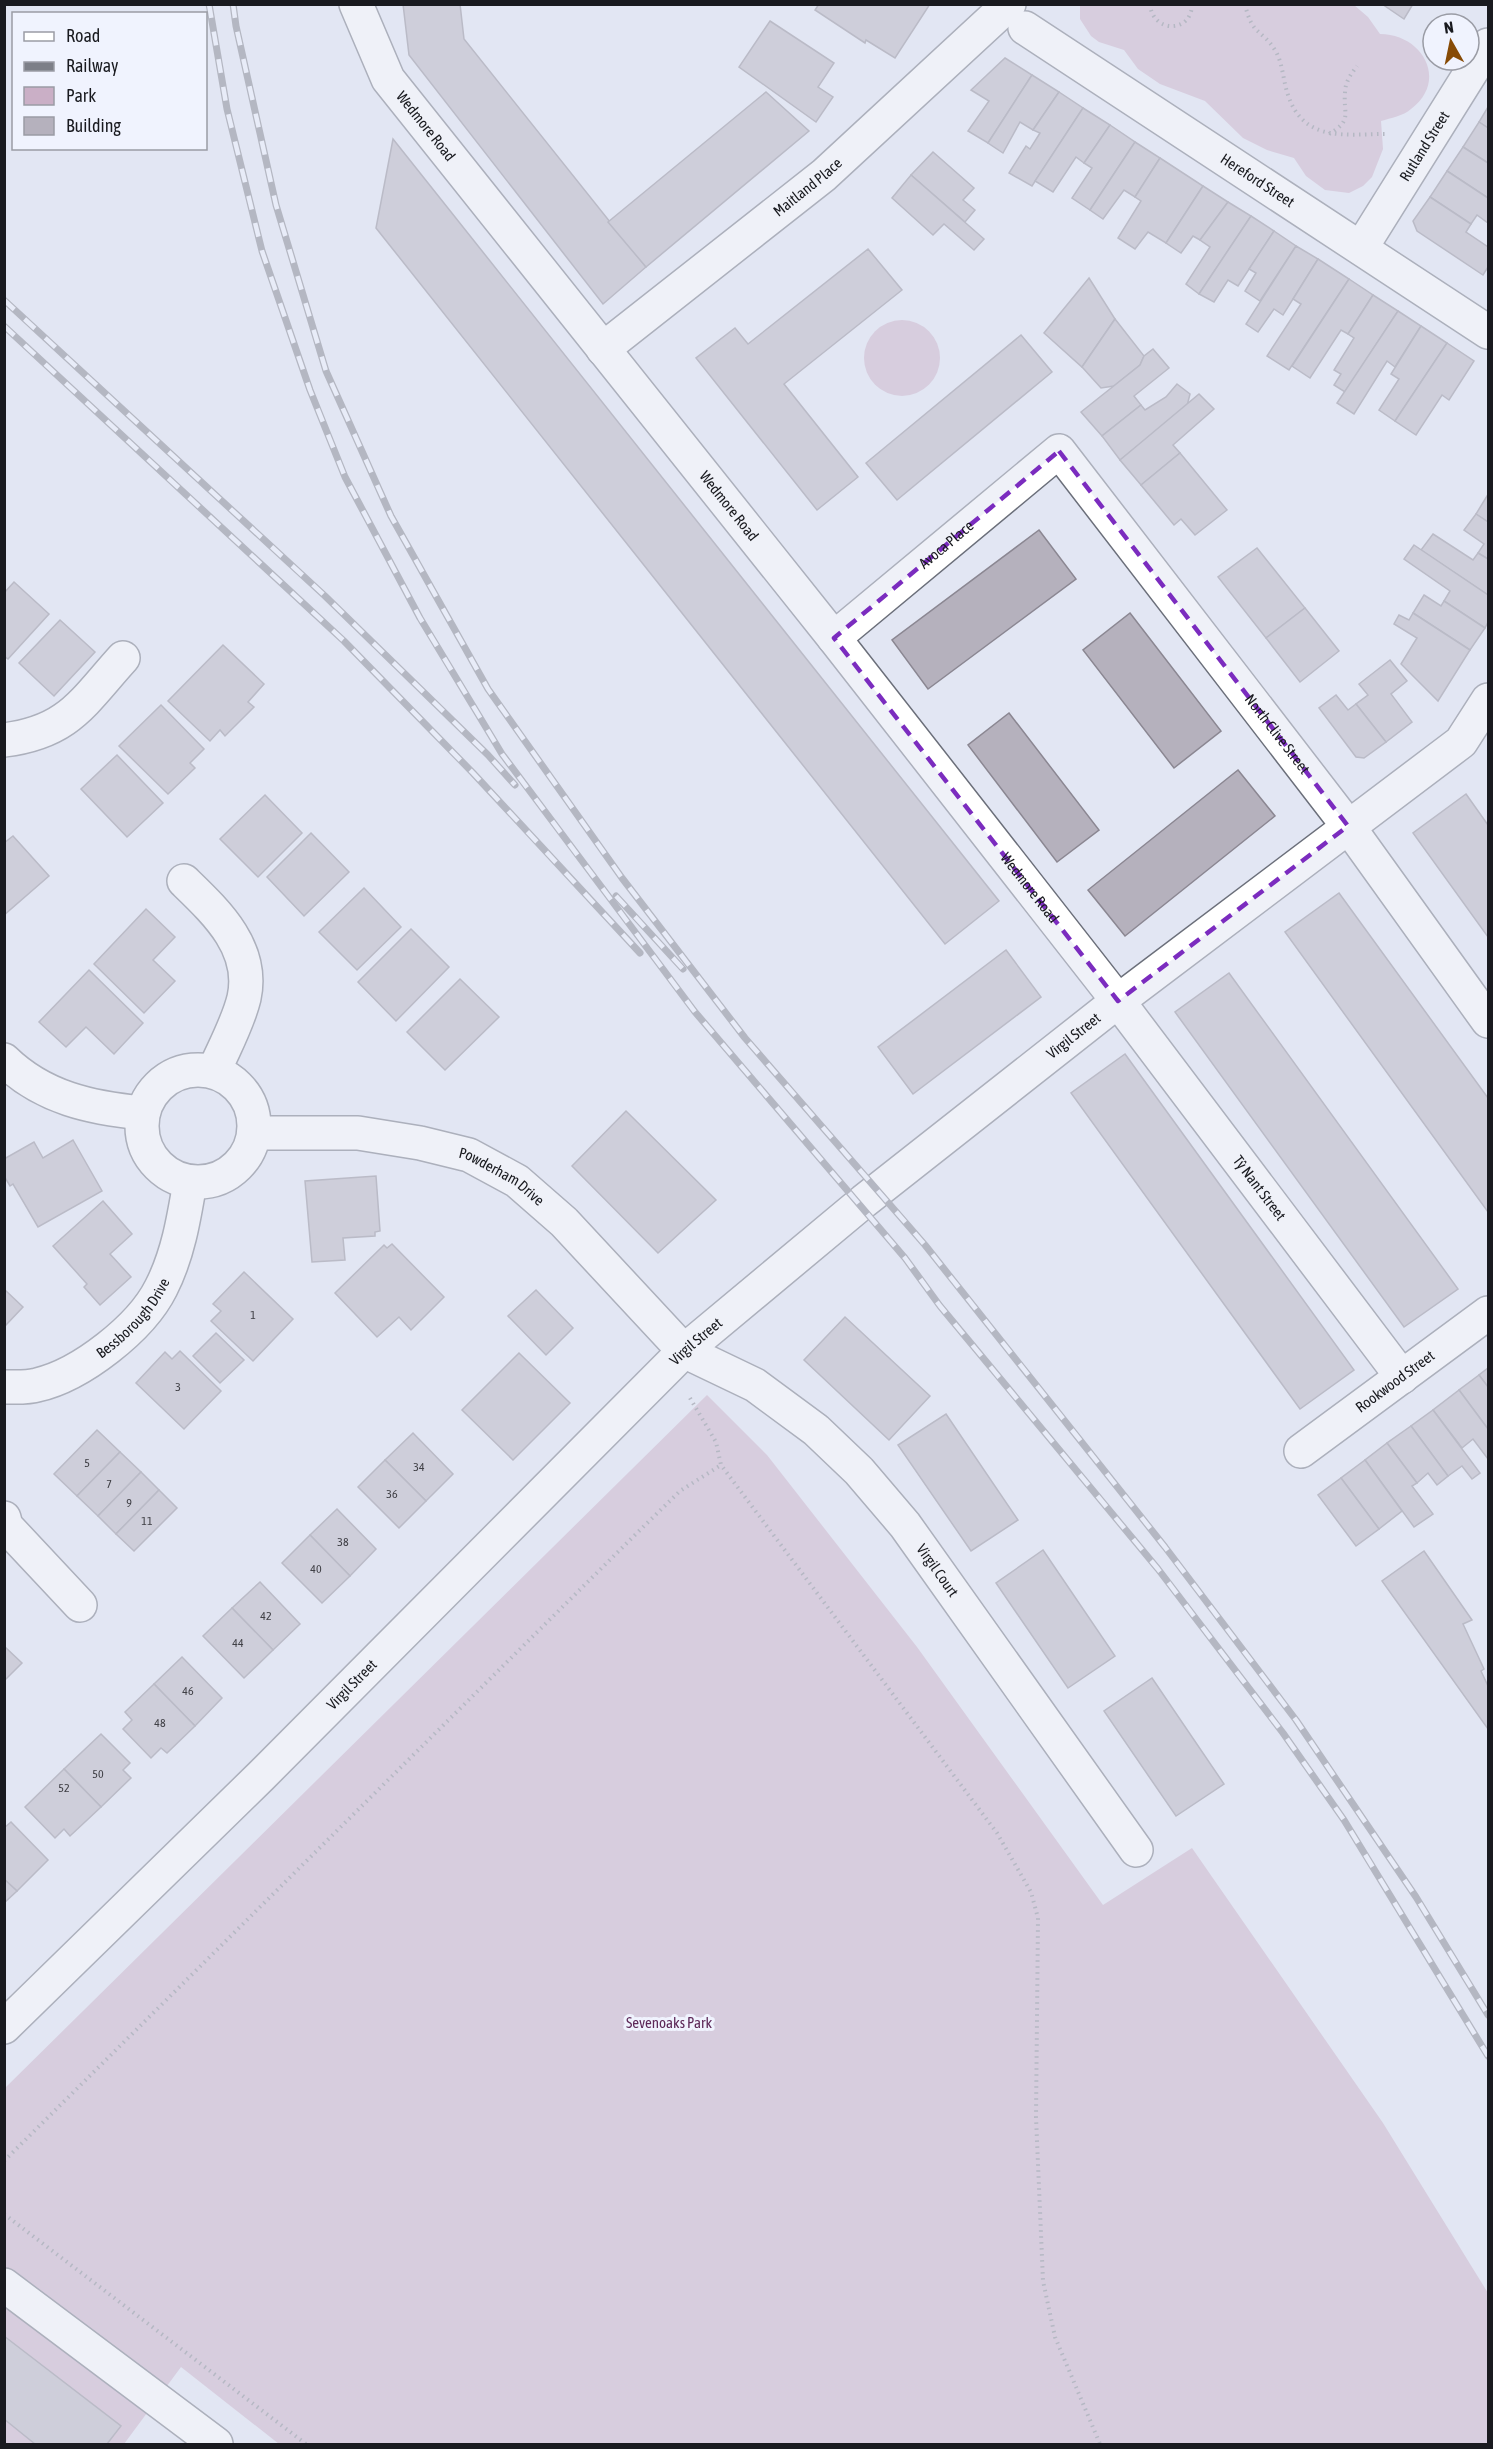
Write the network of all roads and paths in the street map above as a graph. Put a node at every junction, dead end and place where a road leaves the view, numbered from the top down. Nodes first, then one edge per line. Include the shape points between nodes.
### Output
1 (356, 4) edge
2 (1150, 4) edge
3 (1192, 4) edge
4 (1245, 4) edge
5 (1006, 12) edge
6 (1488, 45) edge
7 (1357, 66) dead end
8 (1328, 135) junction
9 (1428, 141) junction
10 (1361, 248) junction
11 (1488, 332) edge
12 (603, 349) junction
13 (1059, 451) joint
14 (834, 638) junction
15 (123, 658) dead end
16 (1488, 700) edge
17 (4, 740) edge
18 (1348, 826) junction
19 (184, 880) dead end
20 (1118, 1001) junction
21 (1488, 1021) edge
22 (4, 1059) edge
23 (214, 1071) junction
24 (143, 1113) junction
25 (255, 1133) junction
26 (190, 1182) junction
27 (1488, 1313) edge
28 (677, 1358) junction
29 (1402, 1377) junction
30 (4, 1387) edge
31 (1301, 1451) dead end
32 (721, 1465) junction
33 (4, 1518) edge
34 (80, 1605) dead end
35 (1136, 1850) dead end
36 (4, 2027) edge
37 (4, 2161) edge
38 (4, 2214) edge
39 (4, 2285) edge
40 (216, 2445) edge
41 (306, 2445) edge
42 (1100, 2445) edge

1 - 12 street, Wedmore Road via 388,79
2 - 3 path via 1151,15 1168,28 1187,20
4 - 8 path via 1249,23 1275,50 1288,96 1298,115
5 - 10 street, Hereford Street
5 - 12 street, Maitland Place via 824,175
6 - 9 street, Rutland Street
7 - 8 path via 1344,93 1347,116 1340,128
8 - 9 path via 1391,134
9 - 10 street, Rutland Street
10 - 11 street, Hereford Street
12 - 14 street, Wedmore Road
13 - 14 street, Avoca Place
13 - 18 street, North Clive Street
14 - 20 street, Wedmore Road
15 - 17 street via 64,720 43,732
16 - 18 street, Virgil Street via 1461,742
18 - 20 street, Virgil Street
18 - 21 street, North Clive Street
19 - 23 street via 236,939 246,971 243,998
20 - 28 street, Virgil Street via 864,1201
20 - 29 street, Tŷ Nant Street
22 - 24 street via 16,1071 68,1100
23 - 24 street via 184,1072 171,1077 156,1089
23 - 25 street via 235,1084 245,1096 253,1114
24 - 26 street via 142,1137 152,1159 171,1176
25 - 26 street via 235,1168 221,1178
25 - 28 street, Powderham Drive via 358,1133 469,1155 517,1181 564,1222
26 - 30 street, Bessborough Drive via 177,1248 161,1289 136,1324 70,1372 37,1385
27 - 29 street, Rookwood Street
28 - 32 path via 716,1442
28 - 35 street, Virgil Court via 755,1385 816,1430 859,1471 905,1525
28 - 36 street, Virgil Street via 269,1768
29 - 31 street, Rookwood Street
32 - 37 path via 680,1491
32 - 42 path via 997,1833 1031,1892 1038,1918 1036,2117 1043,2281 1055,2337
33 - 34 street via 6,1526
38 - 41 path
39 - 40 street

